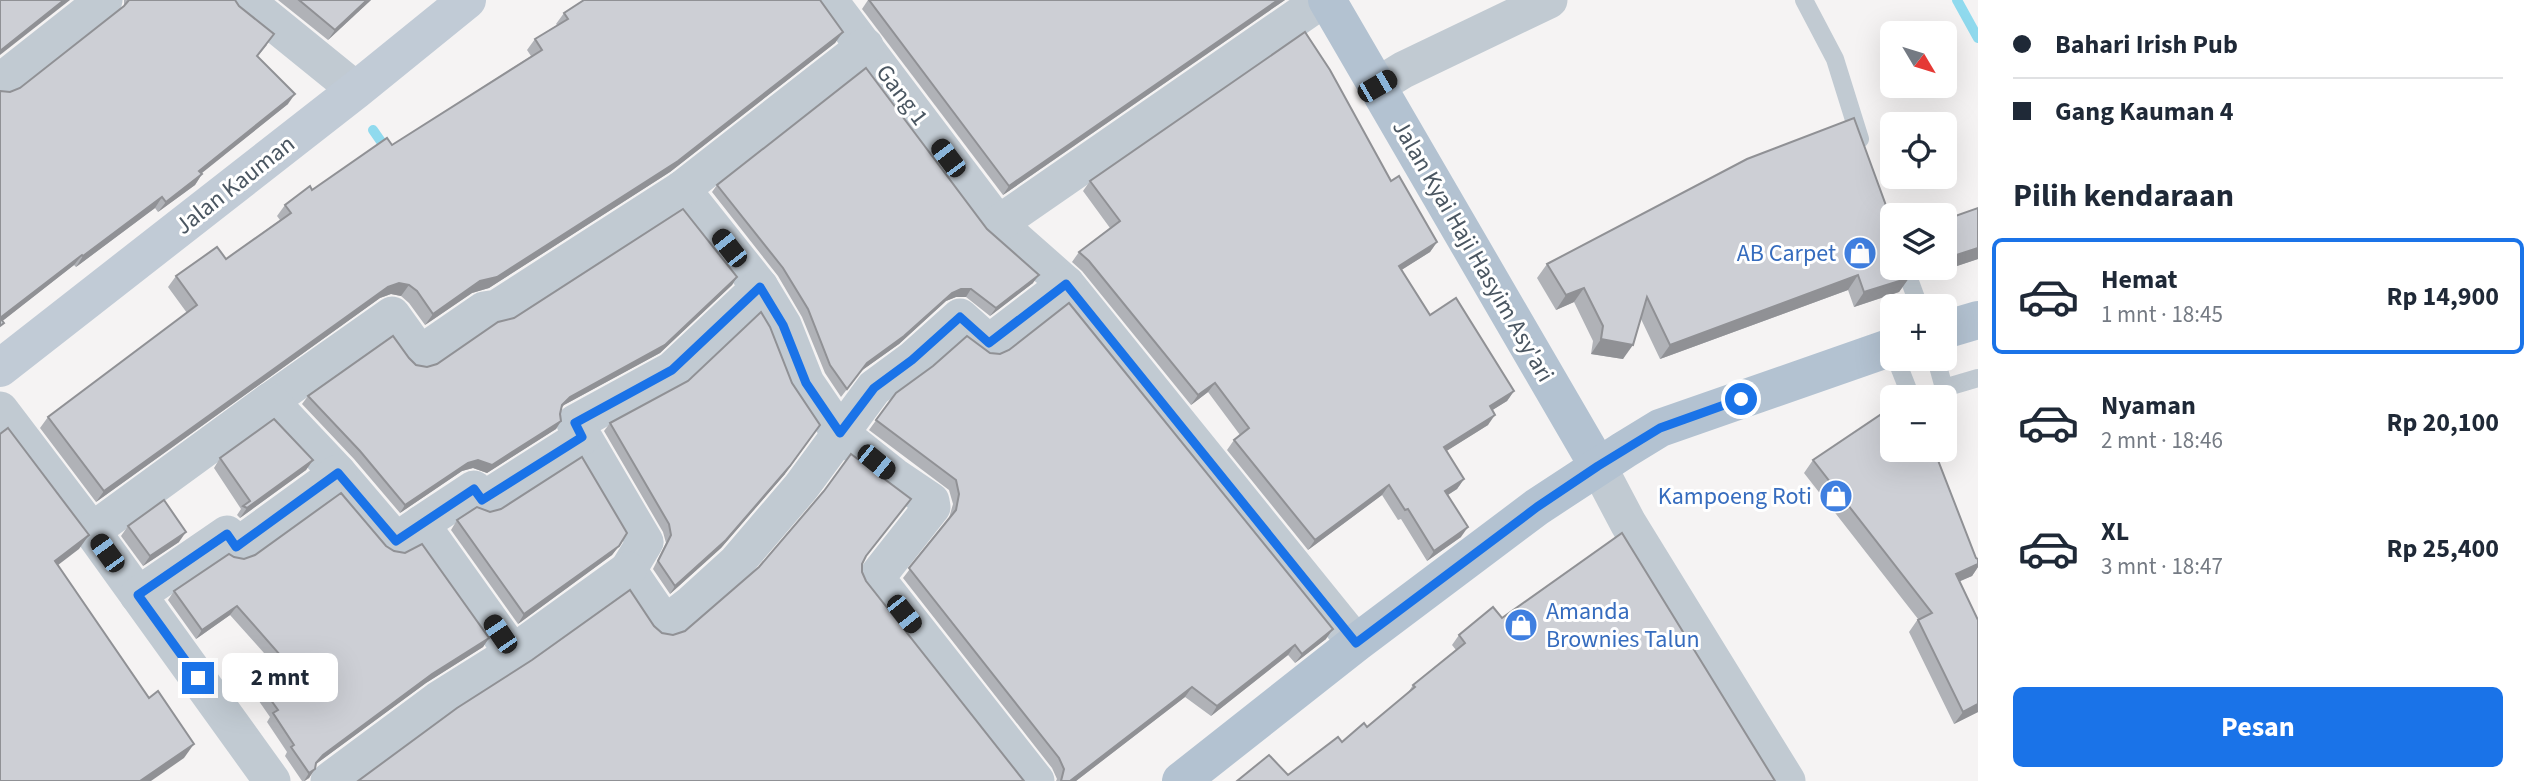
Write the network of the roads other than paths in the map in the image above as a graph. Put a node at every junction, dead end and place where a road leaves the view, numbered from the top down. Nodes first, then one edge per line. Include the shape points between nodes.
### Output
1 (104, 0) edge
2 (245, 0) edge
3 (467, 0) edge
4 (829, 0) edge
5 (1324, 0) edge
6 (1549, 0) edge
7 (1804, 0) edge
8 (865, 46) junction
9 (0, 82) edge
10 (1377, 86) junction
11 (356, 90) junction
12 (1865, 158) edge
13 (682, 189) junction
14 (998, 224) junction
15 (1066, 284) junction
16 (760, 287) junction
17 (1880, 351) edge
18 (0, 368) edge
19 (1939, 371) edge
20 (1978, 378) edge
21 (270, 401) junction
22 (0, 410) edge
23 (840, 433) junction
24 (577, 439) junction
25 (1598, 466) junction
26 (338, 473) junction
27 (421, 524) junction
28 (92, 531) junction
29 (633, 560) junction
30 (138, 595) junction
31 (1356, 643) junction
32 (513, 653) junction
33 (272, 781) edge
34 (329, 781) edge
35 (1037, 781) edge
36 (1181, 781) edge
37 (1787, 781) edge

1 - 9 street
2 - 11 street
3 - 11 main road, Jalan Kauman
4 - 8 street, Gang 1
5 - 10 main road, Jalan Kyai Haji Hasyim Asy'ari
5 - 14 street
6 - 10 street
7 - 12 lane via 1835,60
8 - 13 street
8 - 14 street, Gang 1
10 - 25 main road, Jalan Kyai Haji Hasyim Asy'ari
11 - 18 main road, Jalan Kauman
13 - 16 street
13 - 21 street via 420,354 392,315
14 - 15 street, Gang 1
15 - 23 street via 989,343 960,317 874,388
15 - 31 street, Gang 1
16 - 23 street via 783,325 806,383
16 - 24 street via 672,370 575,423
17 - 25 main road via 1660,428
19 - 20 lane via 1944,388
21 - 26 street
21 - 28 street
22 - 28 street
23 - 29 street via 736,563 665,624
23 - 35 street via 931,501 932,507 876,578
24 - 27 street via 482,500 474,489
24 - 29 street via 645,542
25 - 31 main road
25 - 37 street via 1628,523
26 - 27 street via 396,541
26 - 30 street via 236,547 227,534
27 - 32 street
28 - 30 street
29 - 32 street
30 - 33 street
31 - 36 main road
32 - 34 street via 439,700

